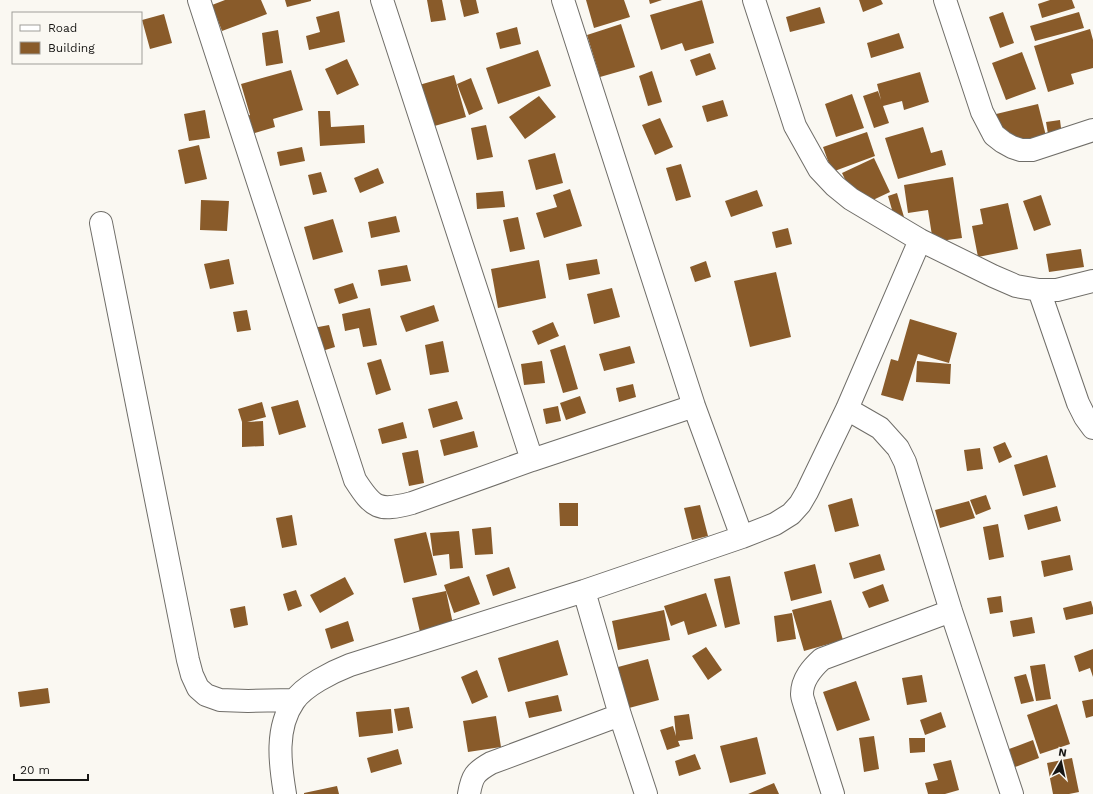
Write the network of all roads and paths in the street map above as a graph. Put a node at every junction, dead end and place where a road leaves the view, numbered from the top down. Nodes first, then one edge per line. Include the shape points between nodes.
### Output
1 (199, 0) edge
2 (382, 0) edge
3 (563, 0) edge
4 (754, 0) edge
5 (945, 0) edge
6 (1093, 130) edge
7 (101, 224) dead end
8 (920, 240) junction
9 (1093, 281) edge
10 (1039, 290) junction
11 (694, 406) junction
12 (847, 409) junction
13 (1093, 428) edge
14 (532, 460) junction
15 (742, 537) junction
16 (584, 591) junction
17 (951, 611) junction
18 (294, 700) junction
19 (620, 715) junction
20 (286, 794) edge
21 (469, 794) edge
22 (646, 794) edge
23 (833, 794) edge
24 (1012, 794) edge

1 - 14 street via 355,480 365,495 384,508 397,507
2 - 14 street
3 - 11 street
4 - 8 street via 795,126 819,169 851,199
5 - 6 street via 982,112 994,135 1012,147 1032,150
7 - 18 street via 192,675 198,688 206,695 220,700
8 - 10 street via 992,276 1016,286
8 - 12 street
9 - 10 street via 1057,290
10 - 13 street via 1078,403
11 - 14 street
11 - 15 street
12 - 15 street via 800,504 791,514 775,524
12 - 17 street via 880,428 898,448 905,462
15 - 16 street
16 - 18 street via 350,665 313,684
16 - 19 street
17 - 23 street via 822,659 809,672 802,694
17 - 24 street
18 - 20 street via 283,726 280,746
19 - 21 street via 490,764 479,770 473,778
19 - 22 street

